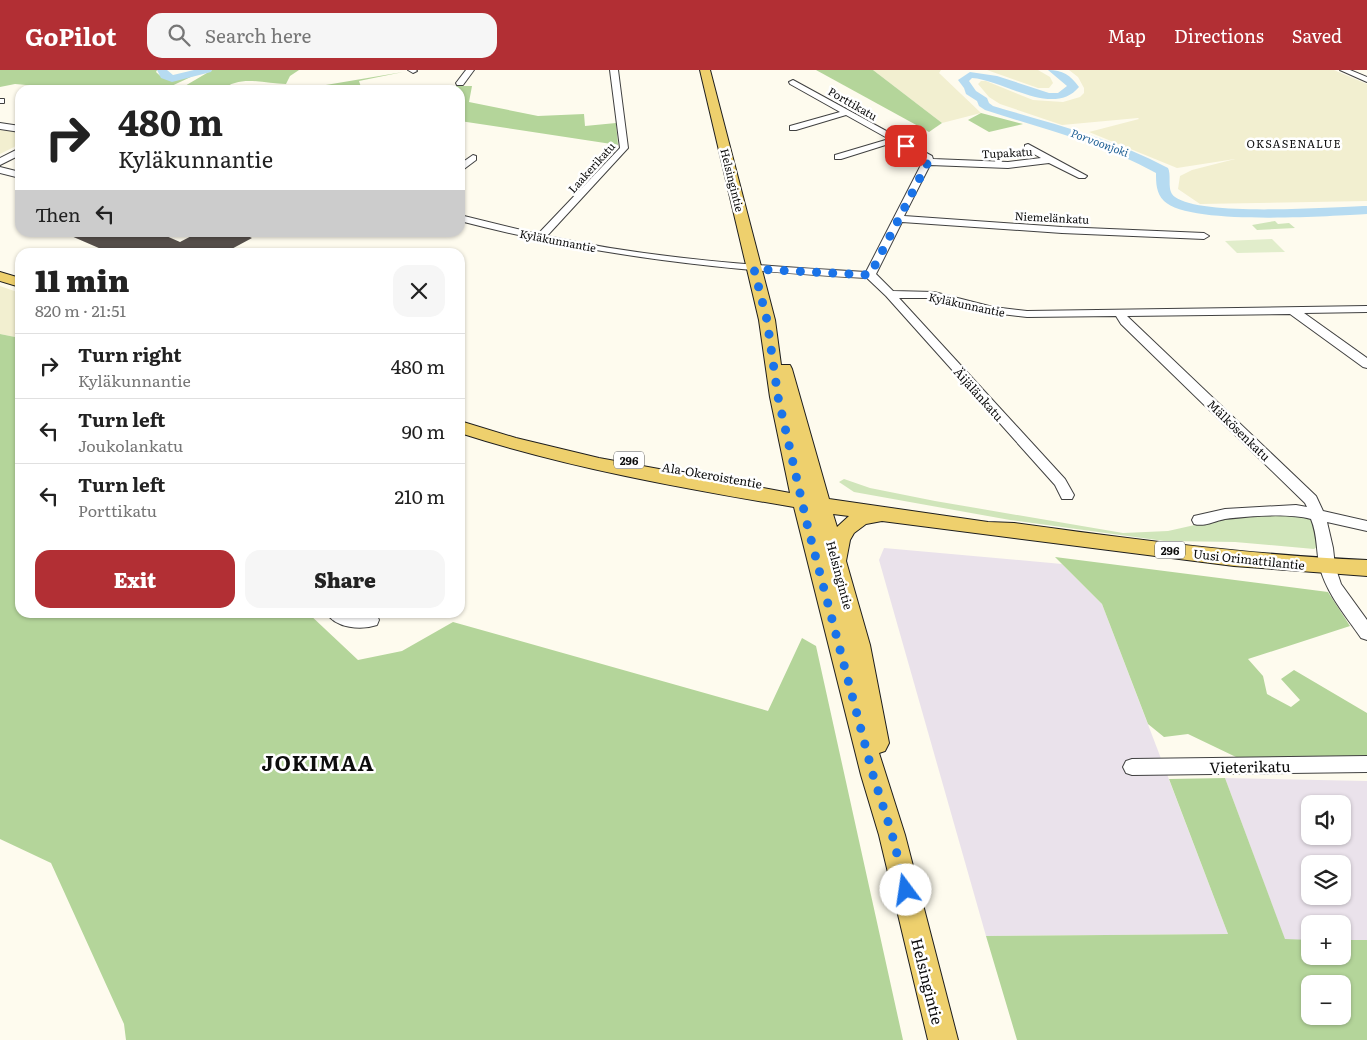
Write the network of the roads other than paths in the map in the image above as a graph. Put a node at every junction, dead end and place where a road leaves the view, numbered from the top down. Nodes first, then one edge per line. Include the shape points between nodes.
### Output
1 (470, 70) edge
2 (614, 70) edge
3 (706, 70) edge
4 (1344, 70) edge
5 (1367, 80) edge
6 (460, 82) dead end
7 (793, 82) dead end
8 (847, 112) junction
9 (0, 126) edge
10 (15, 128) edge
11 (793, 128) dead end
12 (894, 140) junction
13 (1028, 148) dead end
14 (15, 154) edge
15 (838, 157) dead end
16 (473, 158) dead end
17 (929, 160) junction
18 (1050, 160) junction
19 (0, 162) edge
20 (465, 165) edge
21 (0, 170) edge
22 (15, 174) edge
23 (1082, 176) dead end
24 (465, 219) edge
25 (899, 219) junction
26 (1204, 236) dead end
27 (541, 238) junction
28 (754, 269) junction
29 (870, 275) junction
30 (0, 276) edge
31 (15, 281) edge
32 (890, 294) junction
33 (1367, 309) edge
34 (1294, 311) junction
35 (1118, 312) junction
36 (1367, 364) edge
37 (465, 423) edge
38 (465, 429) edge
39 (1067, 495) dead end
40 (810, 498) junction
41 (1316, 513) junction
42 (894, 516) junction
43 (1199, 520) dead end
44 (1367, 526) edge
45 (1014, 530) junction
46 (1332, 567) junction
47 (1367, 569) edge
48 (839, 571) junction
49 (340, 618) edge
50 (371, 620) dead end
51 (1367, 632) edge
52 (1367, 764) edge
53 (1132, 767) dead end
54 (892, 834) junction
55 (943, 1040) edge

1 - 6 street
2 - 27 street, Laakerikatu via 624,148
3 - 28 main road, Helsingintie
4 - 5 street
7 - 8 street, Porttikatu
8 - 11 street
8 - 12 street, Porttikatu
9 - 10 street
12 - 15 street
12 - 17 street, Porttikatu
13 - 18 street
14 - 19 street
16 - 20 street
17 - 18 street, Tupakatu via 1008,165
17 - 25 street
18 - 23 street, Tupakatu
21 - 22 street
24 - 27 street, Kyläkunnantie
25 - 26 street, Niemelänkatu
25 - 29 street
27 - 28 street, Kyläkunnantie via 705,265
28 - 29 street, Kyläkunnantie
28 - 40 main road, Helsingintie via 792,396
29 - 32 street
30 - 31 main road
32 - 35 street, Kyläkunnantie via 934,295 992,310 1027,314
32 - 39 street, Äijälänkatu via 1060,482
33 - 34 street, Kyläkunnantie
34 - 35 street, Kyläkunnantie
34 - 36 street
35 - 41 street, Mälkösenkatu via 1300,488 1311,500
37 - 40 main road, Ala-Okeroistentie / 296
38 - 40 main road, Ala-Okeroistentie / 296 via 624,470
40 - 42 main road, Uusi Orimattilantie / 296
40 - 45 main road, Uusi Orimattilantie / 296 via 988,521
40 - 48 main road, Helsingintie
40 - 54 main road, Helsingintie via 873,775
41 - 43 street via 1264,510
41 - 44 street
41 - 46 street, Mälkösenkatu
42 - 45 main road, Uusi Orimattilantie / 296
42 - 48 main road via 863,518 845,529 839,542
45 - 46 main road, Uusi Orimattilantie / 296
46 - 47 main road, Uusi Orimattilantie / 296
46 - 51 street, Mälkösenkatu via 1334,586
48 - 54 main road, Helsingintie via 867,683
49 - 50 street
52 - 53 street, Vieterikatu
54 - 55 main road, Helsingintie

